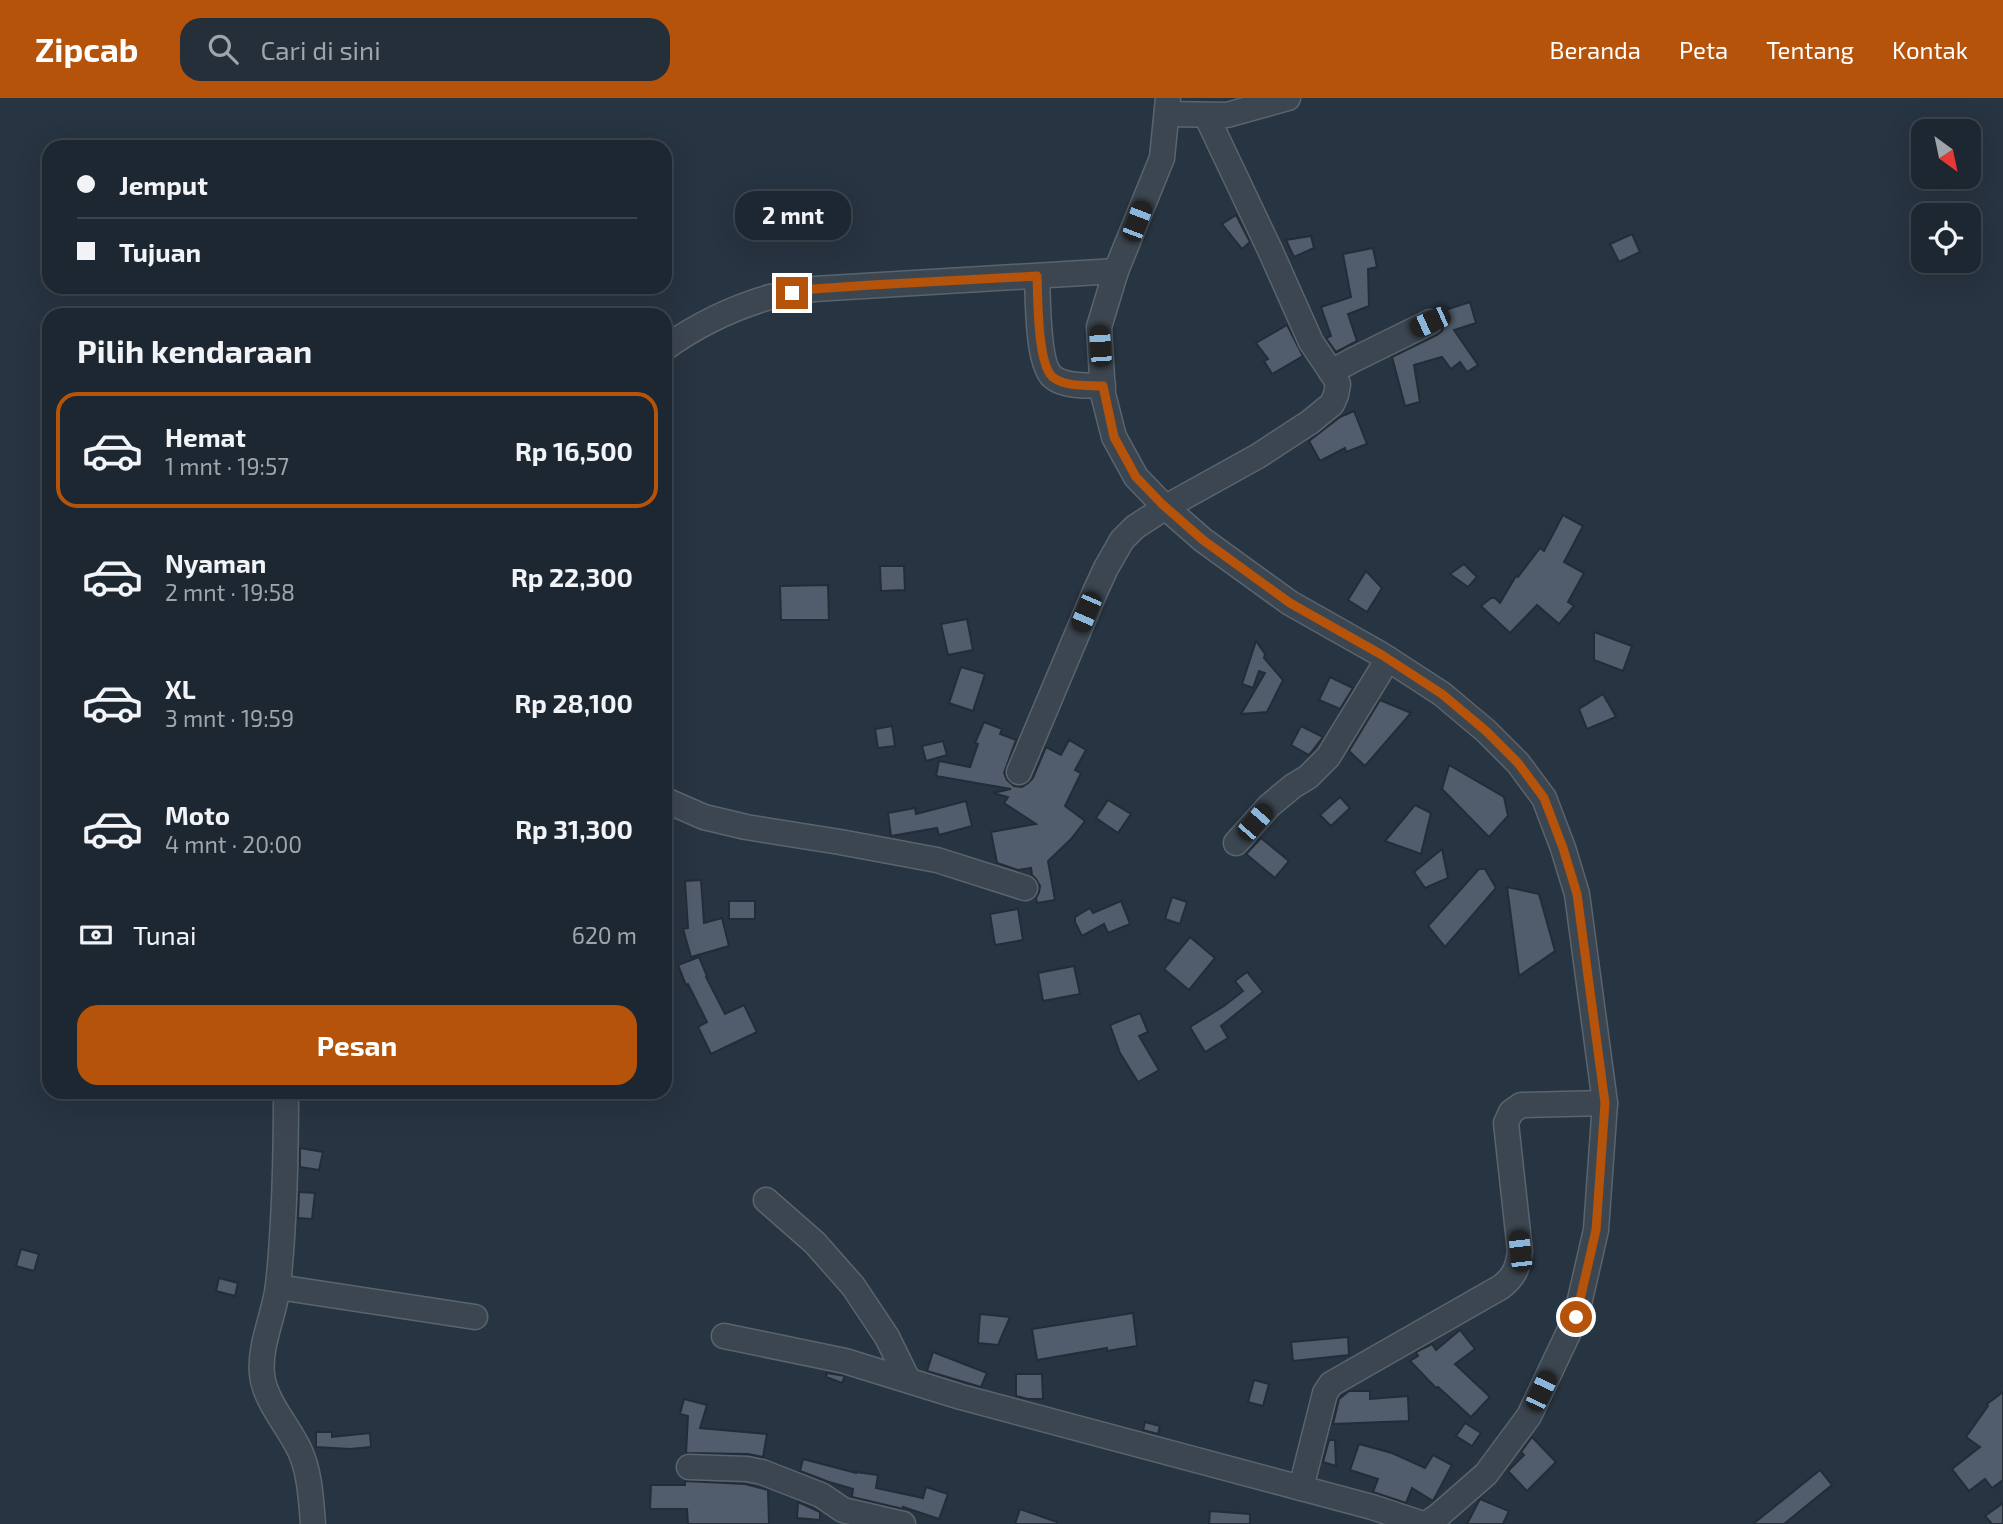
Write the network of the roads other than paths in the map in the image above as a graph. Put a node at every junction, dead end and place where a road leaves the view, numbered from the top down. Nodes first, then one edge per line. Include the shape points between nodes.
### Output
1 (1288, 98) edge
2 (1168, 106) edge
3 (1206, 115) junction
4 (1116, 271) junction
5 (1037, 276) junction
6 (1430, 322) dead end
7 (672, 343) edge
8 (1331, 372) junction
9 (1103, 386) junction
10 (1166, 507) junction
11 (1388, 659) junction
12 (1019, 772) dead end
13 (672, 803) edge
14 (1236, 843) dead end
15 (1025, 888) dead end
16 (286, 1099) edge
17 (1605, 1103) junction
18 (766, 1200) dead end
19 (278, 1287) junction
20 (475, 1317) dead end
21 (724, 1336) dead end
22 (908, 1380) junction
23 (689, 1467) dead end
24 (1301, 1489) junction
25 (842, 1517) edge
26 (1434, 1522) edge
27 (313, 1524) edge
28 (903, 1524) edge

1 - 3 street via 1235,113
2 - 3 street
2 - 4 street via 1162,158
3 - 8 street via 1311,342
4 - 5 street
4 - 9 street via 1099,327
5 - 7 street via 814,289 770,297 716,316
5 - 9 street via 1041,348 1048,373 1061,381
6 - 8 street
8 - 10 street via 1338,384 1325,411 1258,456
9 - 10 street via 1114,437 1136,477
10 - 11 street via 1290,603
10 - 12 street via 1122,540 1106,568
11 - 14 street via 1328,757 1269,806
11 - 17 street via 1442,694 1486,731 1544,798 1577,894
13 - 15 street via 746,827 937,860
16 - 19 street
17 - 24 street via 1521,1105 1511,1112 1506,1123 1520,1251 1513,1278 1331,1384
17 - 26 street via 1596,1230 1576,1317 1529,1416 1486,1474
18 - 22 street via 815,1243 853,1286 887,1337
19 - 20 street
19 - 27 street via 261,1374 269,1398 302,1454
21 - 22 street via 845,1361
22 - 24 street
23 - 25 street via 762,1472 821,1495
24 - 26 street
25 - 28 street

